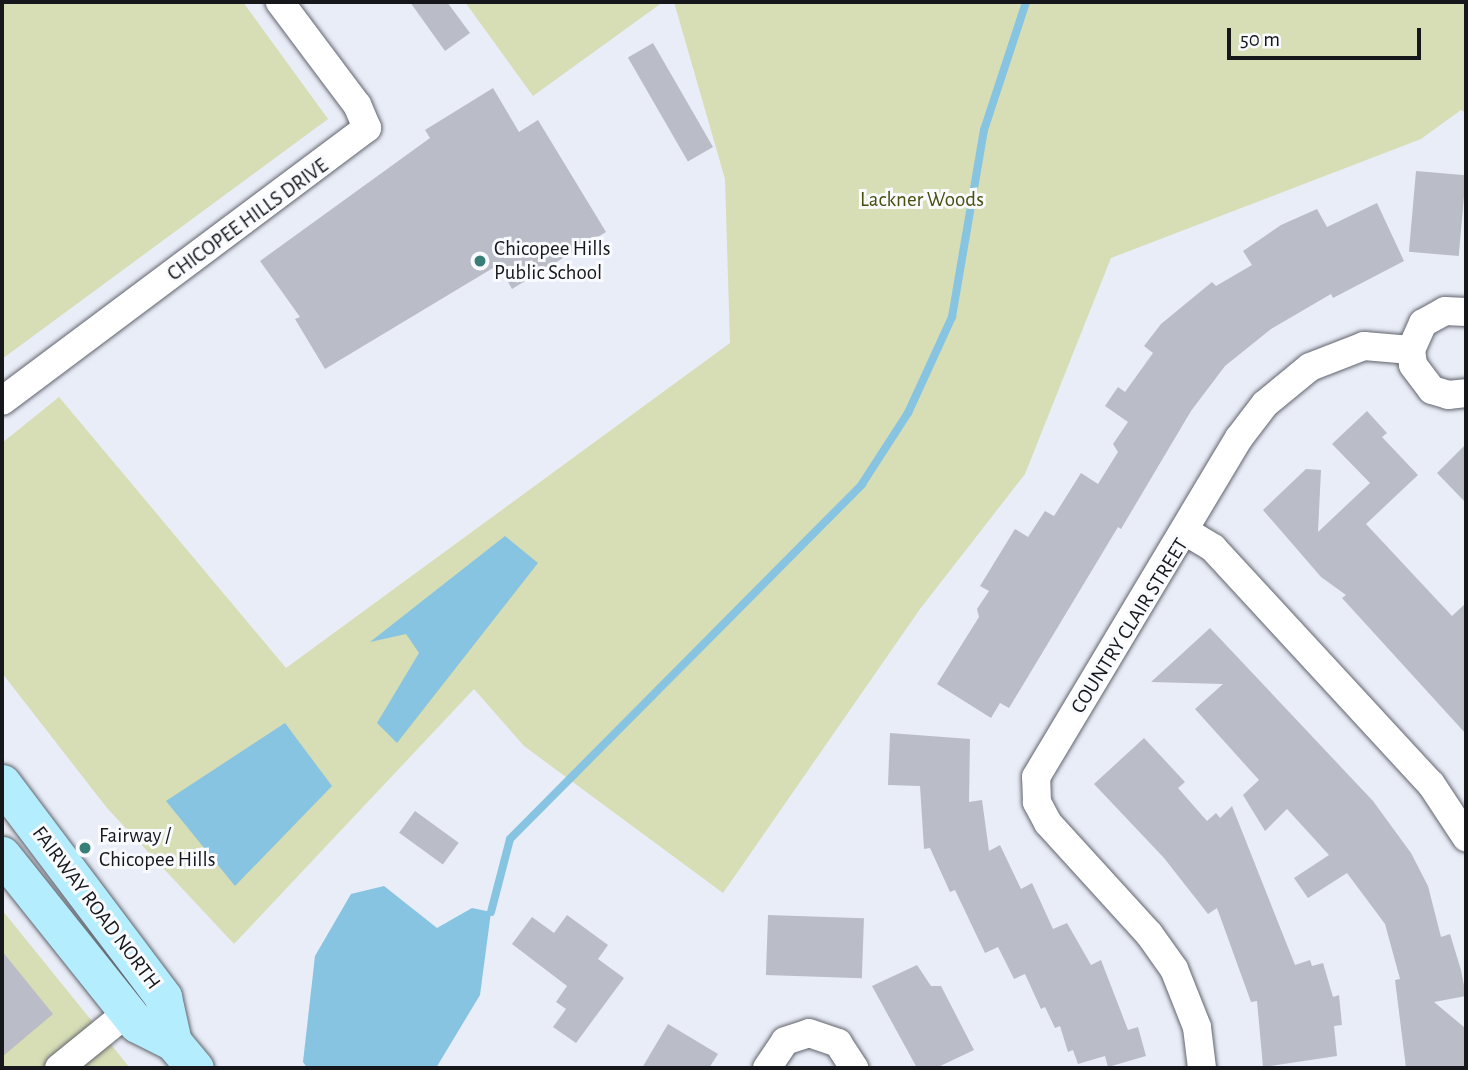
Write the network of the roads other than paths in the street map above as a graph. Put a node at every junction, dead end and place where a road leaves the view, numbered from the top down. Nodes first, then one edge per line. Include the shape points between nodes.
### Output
1 (280, 2) edge
2 (1466, 312) edge
3 (1411, 350) junction
4 (1466, 393) edge
5 (2, 401) edge
6 (1185, 531) junction
7 (2, 783) edge
8 (1466, 837) edge
9 (2, 855) edge
10 (128, 1012) junction
11 (184, 1055) edge
12 (59, 1068) edge
13 (767, 1068) edge
14 (855, 1068) edge
15 (1202, 1068) edge

1 - 5 street, CHICOPEE HILLS DRIVE via 357,105 367,128
2 - 3 street via 1445,311 1430,318 1415,335
3 - 4 street via 1421,380 1432,390 1448,395
3 - 6 street via 1364,346 1310,366 1265,404
6 - 8 street, COUNTRY CLAIR STREET via 1213,548 1422,773
6 - 15 street, COUNTRY CLAIR STREET via 1036,777 1037,802 1048,823 1149,934 1174,969 1198,1027
7 - 11 main road, FAIRWAY ROAD NORTH via 163,998
9 - 10 main road, FAIRWAY ROAD NORTH
10 - 11 main road, FAIRWAY ROAD NORTH via 137,1024
10 - 12 street
13 - 14 street via 785,1041 809,1033 838,1043

